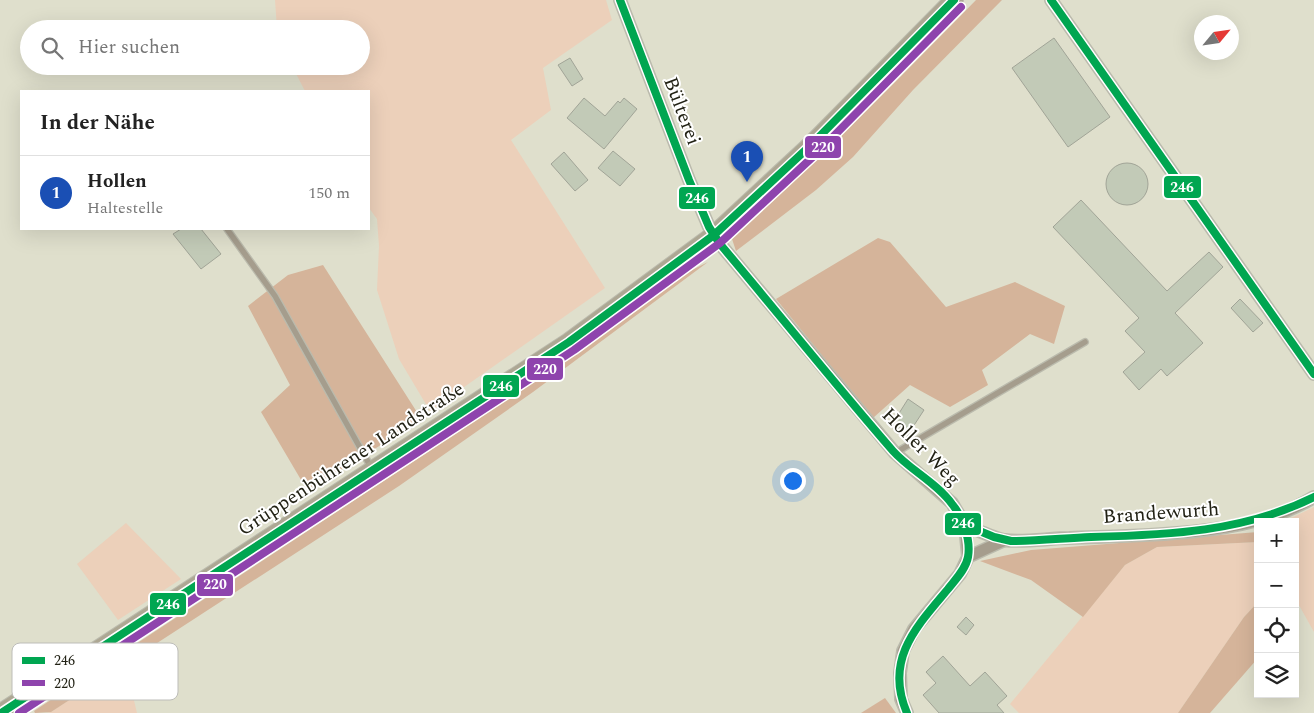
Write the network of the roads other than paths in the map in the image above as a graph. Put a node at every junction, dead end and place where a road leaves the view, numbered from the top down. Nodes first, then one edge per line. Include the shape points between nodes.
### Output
1 (620, 0) edge
2 (954, 0) edge
3 (1051, 0) edge
4 (228, 230) edge
5 (714, 234) junction
6 (1085, 342) dead end
7 (1314, 374) edge
8 (894, 453) junction
9 (372, 470) junction
10 (1314, 497) edge
11 (965, 525) junction
12 (1005, 540) junction
13 (968, 557) junction
14 (108, 643) edge
15 (21, 700) edge
16 (1, 713) edge
17 (907, 713) edge

1 - 5 street, Bülterei via 685,171
2 - 5 main road, Grüppenbührener Landstraße via 811,145
3 - 7 street
4 - 9 lane via 275,296
5 - 8 street, Holler Weg via 732,262
5 - 9 main road, Grüppenbührener Landstraße via 569,342
6 - 8 lane
8 - 11 street, Holler Weg via 952,503
9 - 14 main road, Grüppenbührener Landstraße
10 - 12 street, Brandewurth via 1295,509 1255,522 1213,528 1118,536
11 - 12 street, Brandewurth
11 - 13 street, Holler Weg
12 - 13 street, Brandewurth
13 - 17 street via 960,574 914,629 903,651 901,699
15 - 16 main road, Grüppenbührener Landstraße

